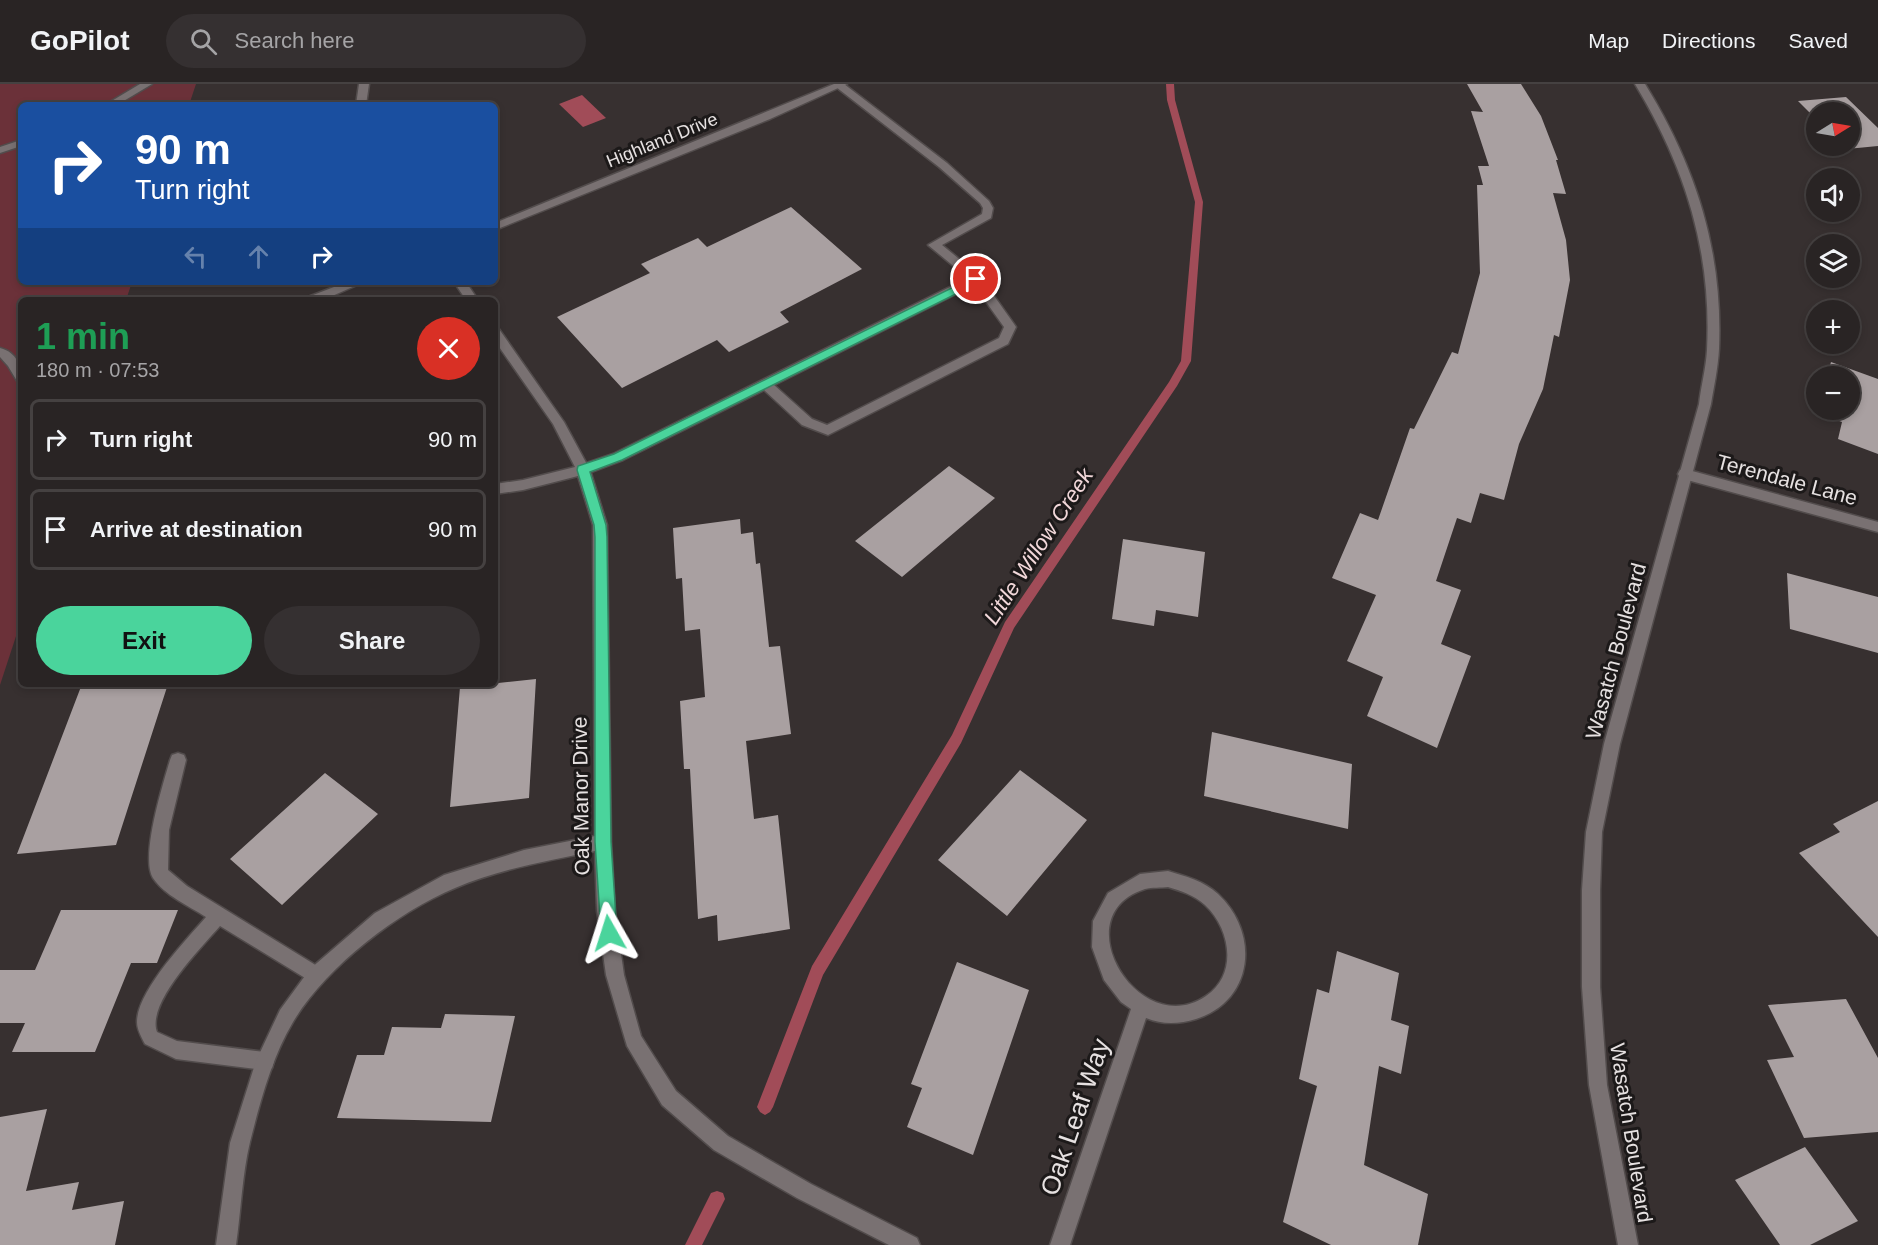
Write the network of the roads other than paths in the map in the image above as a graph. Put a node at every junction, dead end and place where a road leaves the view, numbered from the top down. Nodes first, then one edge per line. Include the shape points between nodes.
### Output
1 (147, 84) edge
2 (364, 84) edge
3 (1640, 84) edge
4 (841, 85) edge
5 (115, 102) edge
6 (361, 102) edge
7 (18, 144) edge
8 (0, 150) edge
9 (498, 226) edge
10 (976, 279) junction
11 (350, 285) edge
12 (320, 297) edge
13 (498, 336) edge
14 (0, 352) edge
15 (18, 372) edge
16 (765, 384) junction
17 (583, 470) junction
18 (1685, 474) junction
19 (498, 489) edge
20 (1878, 527) edge
21 (178, 760) dead end
22 (603, 842) junction
23 (219, 914) junction
24 (316, 975) junction
25 (1141, 1007) junction
26 (265, 1061) junction
27 (226, 1245) edge
28 (910, 1245) edge
29 (1060, 1245) edge
30 (1628, 1245) edge

1 - 5 street
2 - 6 street
3 - 18 street, Wasatch Boulevard via 1674,144 1689,183 1712,301 1713,350 1705,404
4 - 9 street, Highland Drive
4 - 10 street via 984,201 987,216 934,244
7 - 8 street
10 - 16 street
10 - 16 street via 1010,327 1004,341 828,430 807,422
11 - 12 street
13 - 17 street, Oak Manor Drive via 558,422
14 - 15 street
16 - 17 street via 618,457
17 - 19 street
17 - 22 street, Oak Manor Drive via 600,525
18 - 20 street, Terendale Lane
18 - 30 street, Wasatch Boulevard via 1612,744 1594,832 1592,987 1598,1085
21 - 23 street via 159,829 160,874 181,892
22 - 24 street via 524,858 450,881 381,919
22 - 28 street, Oak Manor Drive via 606,911 615,975 633,1040 669,1098 721,1143
23 - 24 street
23 - 26 street via 171,973 149,1006 145,1023 151,1038 176,1050
24 - 26 street via 286,1016
25 - 25 street via 1168,1015 1196,1013 1218,1000 1233,979 1238,953 1231,926 1215,903 1194,887 1168,879 1142,881 1120,892 1105,912 1099,938 1103,964 1118,988
25 - 29 street, Oak Leaf Way
26 - 27 street via 240,1143

